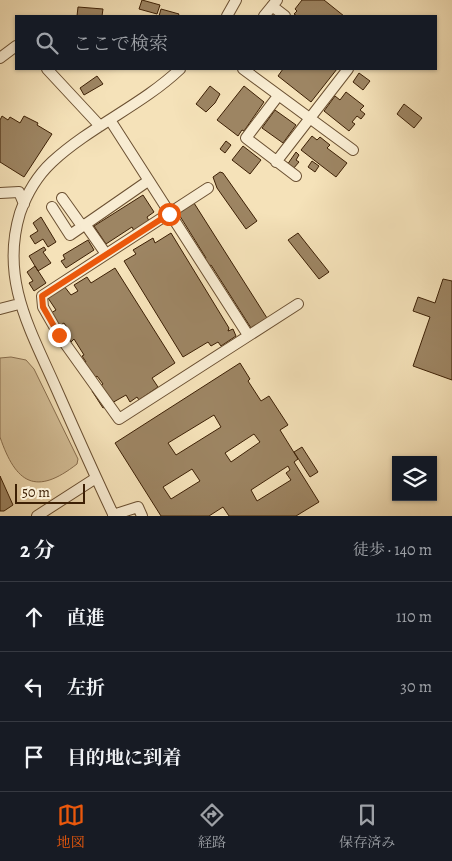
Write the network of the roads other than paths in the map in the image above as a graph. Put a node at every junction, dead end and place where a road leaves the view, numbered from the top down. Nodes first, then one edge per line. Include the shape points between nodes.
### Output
1 (236, 0) edge
2 (274, 3) edge
3 (228, 15) edge
4 (265, 15) edge
5 (284, 15) edge
6 (15, 47) edge
7 (0, 58) edge
8 (48, 70) edge
9 (179, 70) edge
10 (243, 70) edge
11 (347, 70) edge
12 (278, 96) junction
13 (309, 119) junction
14 (110, 120) junction
15 (100, 126) junction
16 (353, 150) dead end
17 (276, 162) junction
18 (296, 176) dead end
19 (148, 181) junction
20 (208, 188) dead end
21 (0, 193) edge
22 (62, 198) dead end
23 (24, 204) junction
24 (52, 207) dead end
25 (169, 214) junction
26 (84, 225) junction
27 (106, 254) junction
28 (19, 304) junction
29 (298, 304) dead end
30 (0, 309) edge
31 (248, 335) junction
32 (96, 478) junction
33 (38, 516) edge
34 (114, 516) edge
35 (142, 516) edge

1 - 3 street
2 - 4 street
2 - 5 street
6 - 7 street
8 - 15 street
9 - 14 street
10 - 12 street
11 - 13 street
12 - 13 street
12 - 17 street via 246,138
13 - 16 street
13 - 17 street
14 - 15 street
14 - 19 street
15 - 23 street via 52,162 32,186
17 - 18 street
19 - 25 street
19 - 26 street
20 - 25 street
21 - 23 street via 19,192
22 - 26 street
23 - 28 street via 17,223 12,261
24 - 26 street via 70,235
25 - 27 street
25 - 31 street
26 - 27 street
27 - 31 street via 42,296 43,307 59,335 119,419
28 - 30 street
28 - 32 street
29 - 31 street
32 - 33 street
32 - 34 street
34 - 35 street via 138,507

